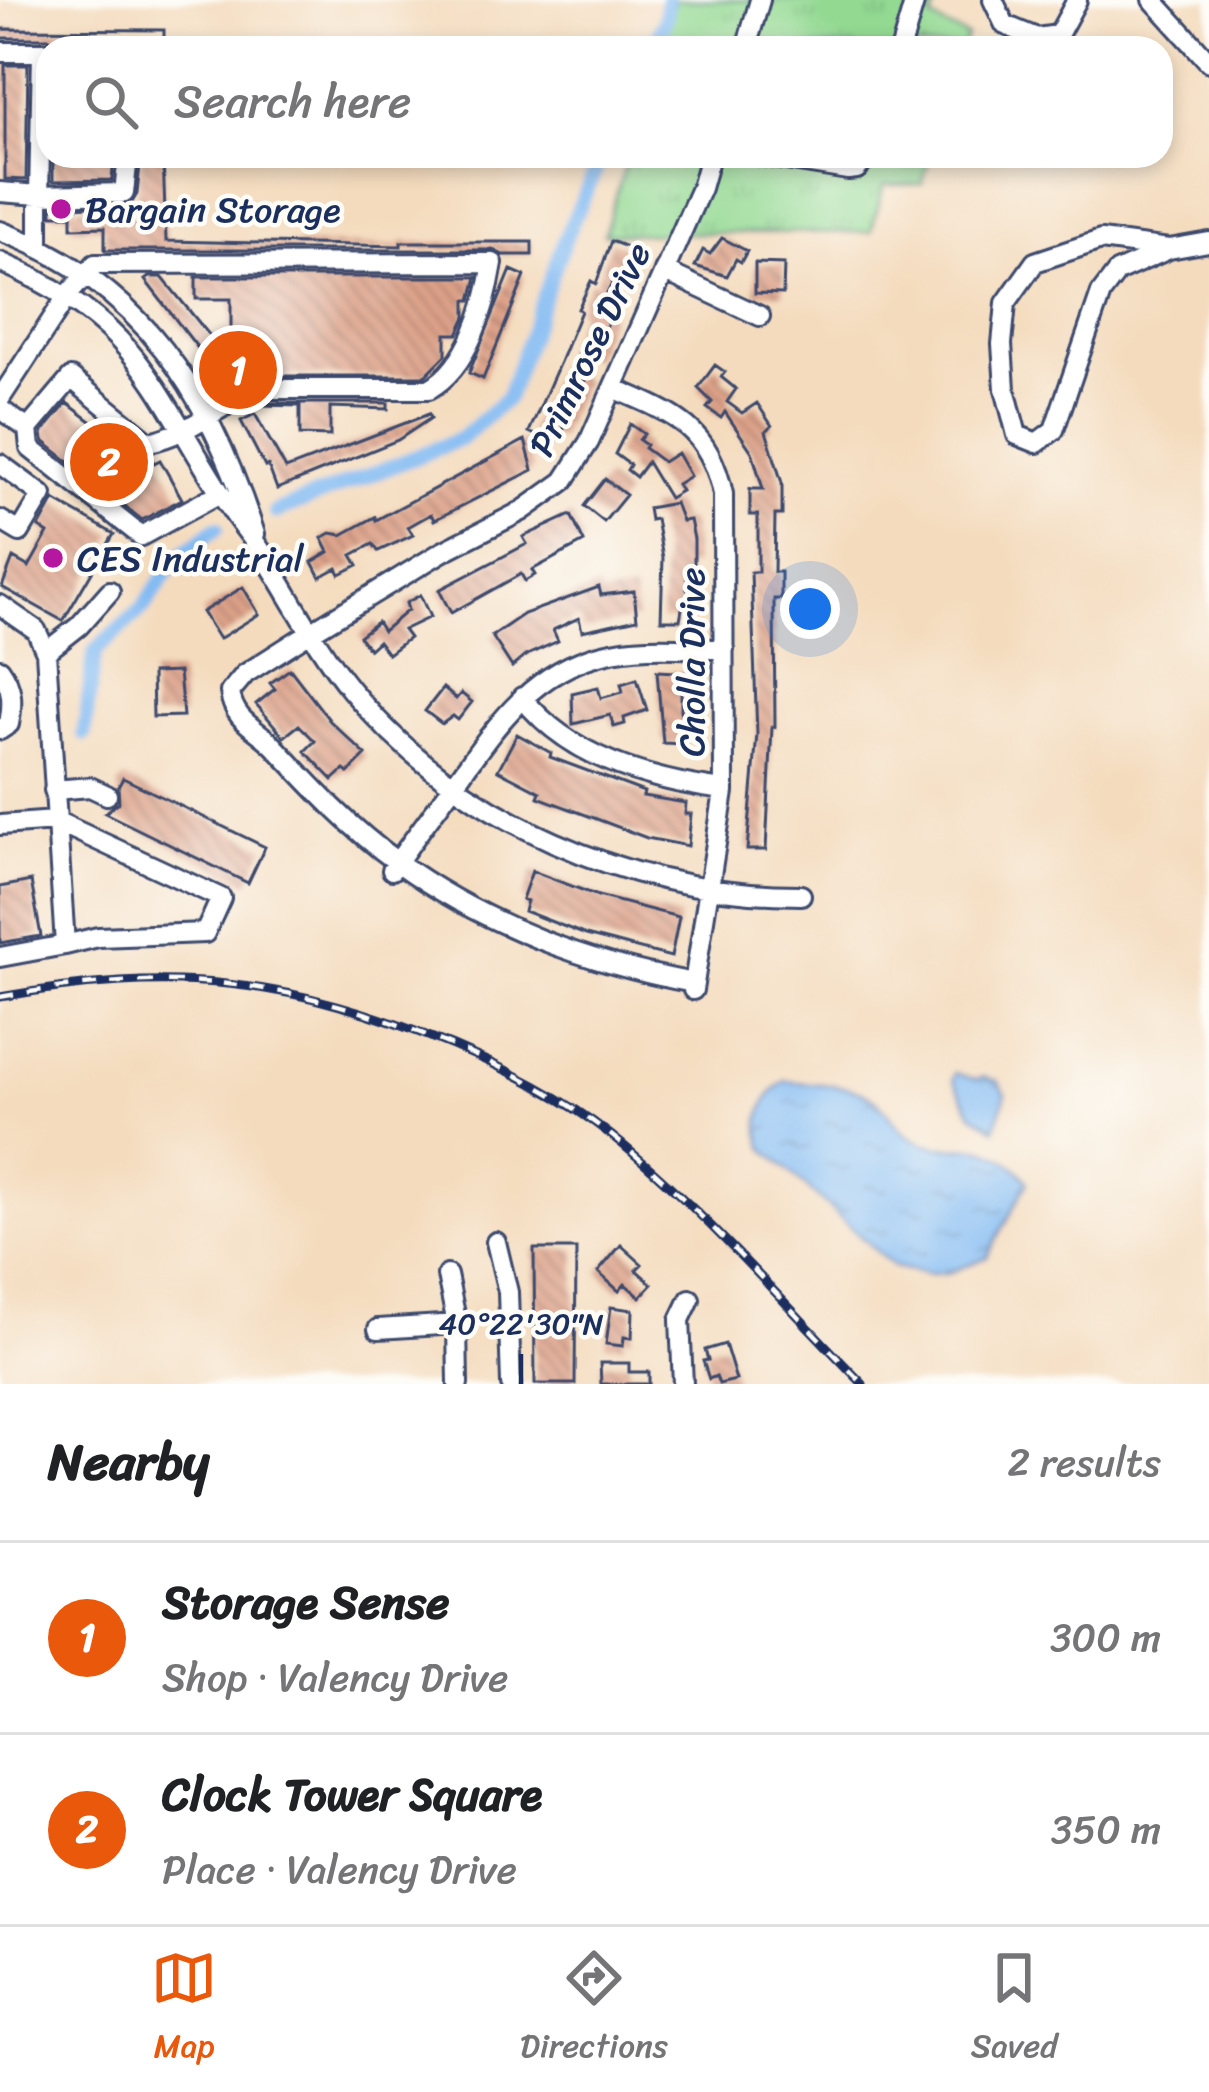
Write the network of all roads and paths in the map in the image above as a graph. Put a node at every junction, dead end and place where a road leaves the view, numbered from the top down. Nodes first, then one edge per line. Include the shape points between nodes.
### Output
1 (760, 0) edge
2 (915, 0) edge
3 (993, 0) edge
4 (1077, 0) edge
5 (1153, 0) edge
6 (750, 36) edge
7 (904, 36) edge
8 (1032, 36) edge
9 (1051, 36) edge
10 (0, 52) edge
11 (36, 52) edge
12 (1209, 62) edge
13 (40, 168) edge
14 (127, 168) edge
15 (705, 168) edge
16 (0, 192) edge
17 (39, 195) junction
18 (0, 231) edge
19 (1209, 242) edge
20 (39, 248) junction
21 (1169, 249) junction
22 (0, 262) edge
23 (664, 272) junction
24 (87, 274) junction
25 (68, 295) junction
26 (760, 316) dead end
27 (613, 388) junction
28 (1, 398) edge
29 (207, 418) junction
30 (28, 429) junction
31 (183, 430) junction
32 (0, 464) edge
33 (220, 493) junction
34 (0, 520) edge
35 (260, 550) junction
36 (110, 591) dead end
37 (0, 604) edge
38 (309, 633) junction
39 (724, 649) junction
40 (46, 652) junction
41 (0, 669) edge
42 (521, 697) junction
43 (0, 730) edge
44 (454, 784) junction
45 (54, 790) junction
46 (724, 790) junction
47 (107, 795) dead end
48 (56, 821) junction
49 (0, 825) edge
50 (395, 866) junction
51 (710, 889) junction
52 (801, 895) dead end
53 (65, 945) junction
54 (0, 957) edge
55 (496, 1242) dead end
56 (447, 1275) dead end
57 (690, 1299) dead end
58 (457, 1324) junction
59 (378, 1328) dead end
60 (458, 1384) edge
61 (511, 1384) edge
62 (682, 1384) edge

1 - 6 street
2 - 7 street
3 - 8 street via 1005,25
4 - 9 street
5 - 12 street
10 - 11 street
13 - 17 street
14 - 17 street via 124,193
15 - 23 street, Primrose Drive
16 - 17 street
17 - 20 street
18 - 20 street
19 - 21 street
20 - 24 street
21 - 21 street via 1101,240 1035,262 1006,303 1005,389 1017,435 1037,443 1054,430 1101,293 1117,272
22 - 25 street
23 - 26 street
23 - 27 street, Primrose Drive
24 - 25 street
24 - 29 street via 159,340
24 - 29 street via 107,262 493,263 487,301 449,378 429,389 263,389
25 - 28 street
25 - 31 street via 130,348
27 - 38 street, Primrose Drive via 578,462 543,498
27 - 39 street, Cholla Drive via 682,420 714,460 723,494
28 - 30 street
29 - 31 street
29 - 35 street
30 - 31 street via 71,378 149,442
30 - 33 street via 30,448 141,536
31 - 33 street
32 - 34 street via 41,495 20,532
33 - 35 street
35 - 38 street
36 - 40 street
37 - 40 street via 36,630
38 - 44 street via 367,707
38 - 50 street, Primrose Drive via 245,674 230,692 236,712
39 - 42 street via 601,654
39 - 46 street, Cholla Drive
40 - 45 street
41 - 43 street via 12,705
42 - 44 street
42 - 46 street via 550,730 580,747 665,779
44 - 50 street
44 - 51 street via 589,857
45 - 47 street via 90,787
45 - 48 street
46 - 51 street, Cholla Drive
48 - 49 street
48 - 53 street
48 - 53 street via 221,898 206,933
50 - 51 street, Cholla Drive via 545,941 694,987
51 - 52 street
53 - 54 street
55 - 61 street via 508,1292
56 - 58 street
57 - 62 street via 680,1320
58 - 59 street
58 - 60 street

